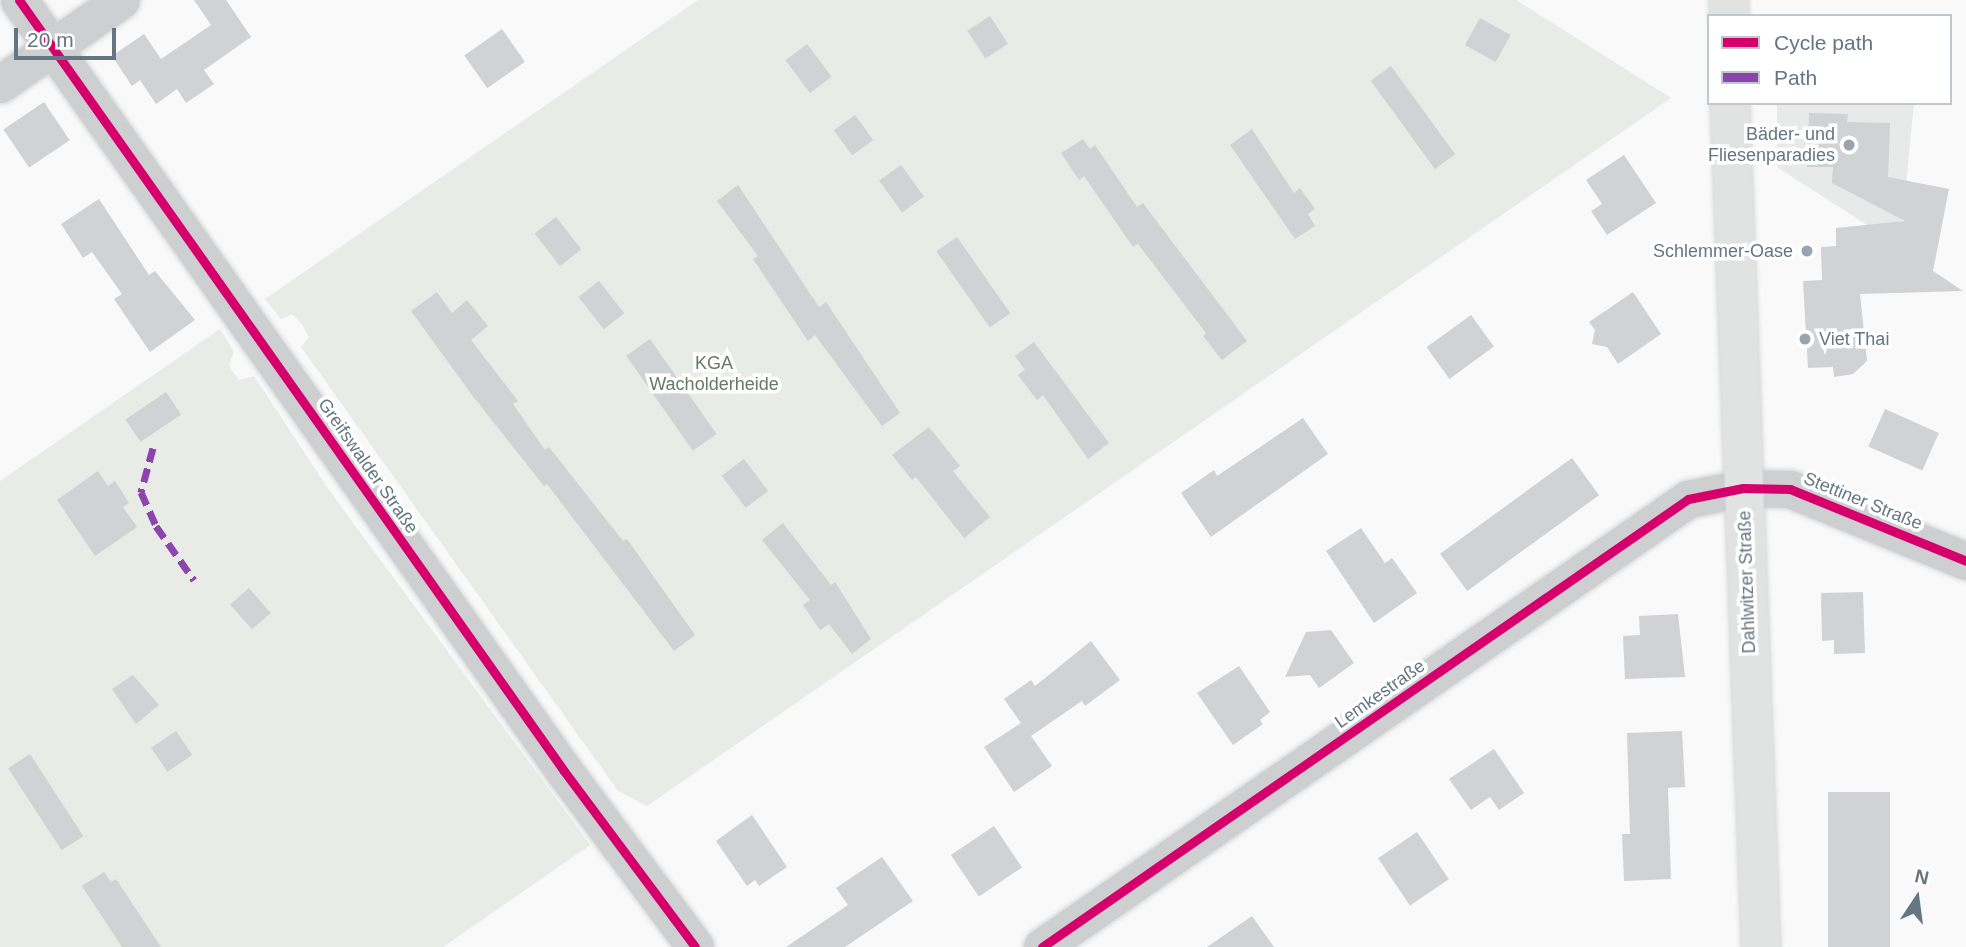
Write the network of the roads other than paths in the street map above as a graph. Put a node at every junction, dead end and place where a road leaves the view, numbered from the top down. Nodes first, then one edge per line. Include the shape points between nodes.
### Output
1 (19, 0) edge
2 (121, 0) edge
3 (54, 47) junction
4 (0, 83) edge
5 (1731, 119) edge
6 (1744, 488) junction
7 (1966, 561) edge
8 (695, 947) edge
9 (1042, 947) edge
10 (1761, 947) edge

1 - 3 street, Greifswalder Straße
2 - 3 street
3 - 4 street
3 - 8 street, Greifswalder Straße via 564,771
5 - 6 main road, Dahlwitzer Straße
6 - 7 street, Stettiner Straße via 1790,489 1817,497
6 - 9 street, Lemkestraße via 1688,499
6 - 10 main road, Dahlwitzer Straße

